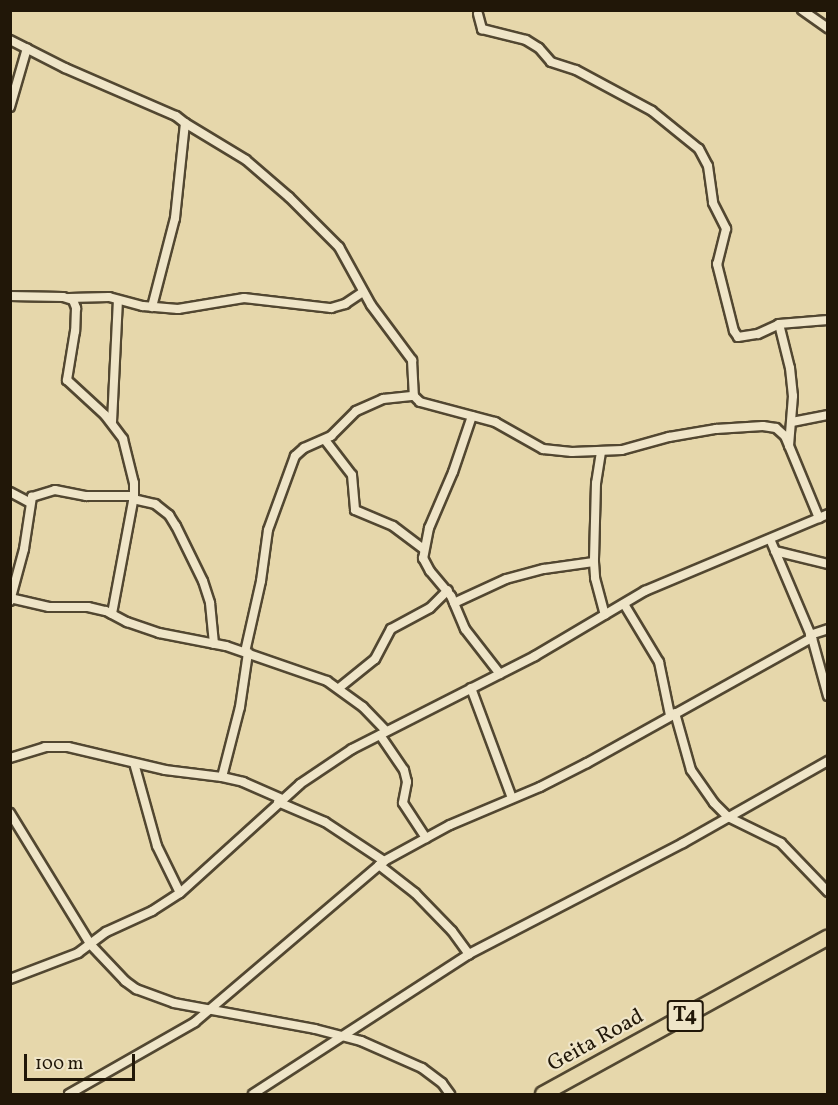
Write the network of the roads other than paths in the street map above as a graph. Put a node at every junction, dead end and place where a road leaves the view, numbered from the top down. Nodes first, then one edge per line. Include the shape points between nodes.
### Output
1 (802, 10) edge
2 (478, 14) dead end
3 (828, 28) edge
4 (10, 40) edge
5 (27, 48) junction
6 (10, 107) edge
7 (185, 123) junction
8 (363, 292) junction
9 (10, 296) edge
10 (69, 298) junction
11 (118, 300) junction
12 (152, 307) junction
13 (828, 320) edge
14 (779, 324) junction
15 (414, 396) junction
16 (828, 415) edge
17 (472, 416) junction
18 (112, 422) junction
19 (792, 422) junction
20 (324, 440) junction
21 (789, 448) junction
22 (601, 452) junction
23 (10, 492) edge
24 (133, 498) junction
25 (29, 502) junction
26 (828, 514) edge
27 (819, 518) junction
28 (770, 539) junction
29 (423, 549) junction
30 (775, 551) junction
31 (594, 562) junction
32 (828, 564) edge
33 (448, 590) junction
34 (11, 599) edge
35 (454, 603) junction
36 (624, 604) junction
37 (112, 614) junction
38 (605, 615) junction
39 (828, 628) edge
40 (811, 637) junction
41 (214, 644) junction
42 (247, 653) junction
43 (500, 674) junction
44 (339, 688) junction
45 (471, 688) junction
46 (828, 696) edge
47 (673, 714) junction
48 (383, 733) junction
49 (10, 758) edge
50 (828, 761) edge
51 (134, 763) junction
52 (222, 777) junction
53 (512, 798) junction
54 (280, 801) junction
55 (10, 813) edge
56 (728, 817) junction
57 (426, 838) junction
58 (381, 863) junction
59 (828, 892) edge
60 (180, 893) junction
61 (828, 937) edge
62 (92, 945) junction
63 (469, 954) junction
64 (10, 980) edge
65 (213, 1008) junction
66 (342, 1036) junction
67 (69, 1095) edge
68 (254, 1095) edge
69 (450, 1095) edge
70 (543, 1095) edge

1 - 3 street
2 - 14 street via 482,29 526,40 551,62 576,70 652,111 699,149 708,165 713,203 726,228 717,264 734,332 738,337 748,337
4 - 5 street
5 - 6 street
5 - 7 street
7 - 8 street via 246,160 289,197 339,247
7 - 12 street via 175,218
8 - 12 street via 331,308 244,298 178,309
8 - 15 street via 412,360
9 - 10 street
10 - 11 street
10 - 18 street via 74,303 76,318 67,380
11 - 12 street
11 - 18 street
13 - 14 street
14 - 19 street via 790,368
15 - 17 street via 430,406
15 - 20 street via 383,399 356,411
16 - 19 street
17 - 22 street via 504,426 543,448
17 - 29 street
18 - 24 street via 123,439 130,464
19 - 21 street
20 - 29 street via 352,475 355,510 393,526
20 - 42 street via 295,456 273,515
21 - 22 street via 782,432 763,426 716,429 669,437 642,447
21 - 27 street
22 - 31 street via 595,490
23 - 25 street
24 - 25 street via 55,490 38,493
24 - 37 street
24 - 41 street via 154,504 169,514 176,526 203,581 210,603
25 - 34 street via 24,549
26 - 27 street
27 - 28 street
28 - 30 street
28 - 36 street via 645,591
29 - 33 street via 425,565
30 - 32 street
30 - 40 street
31 - 35 street via 506,579
31 - 38 street
33 - 35 street
33 - 44 street via 430,608 391,629 375,659
34 - 37 street via 49,607 88,607
35 - 43 street via 465,628
36 - 38 street
36 - 47 street via 659,662
37 - 41 street via 181,639
38 - 43 street
39 - 40 street
40 - 46 street
40 - 47 street
41 - 42 street
42 - 44 street
42 - 52 street via 243,690
43 - 45 street
44 - 48 street via 363,707
45 - 48 street
45 - 53 street
47 - 53 street via 587,763
47 - 56 street via 691,770
48 - 54 street via 322,768
48 - 57 street via 404,770 407,782 403,803
49 - 51 street via 45,747 68,747
50 - 56 street
51 - 52 street
51 - 60 street via 157,846
52 - 54 street via 243,782
53 - 57 street
54 - 58 street via 324,822
54 - 60 street
55 - 62 street
56 - 59 street via 780,843
56 - 63 street
57 - 58 street
58 - 63 street via 415,893
58 - 65 street
60 - 62 street via 106,932
61 - 70 highway, Geita Road / T4
62 - 64 street
62 - 65 street via 136,989 174,1003
63 - 66 street
65 - 66 street
65 - 67 street
66 - 68 street
66 - 69 street via 422,1068 442,1083

